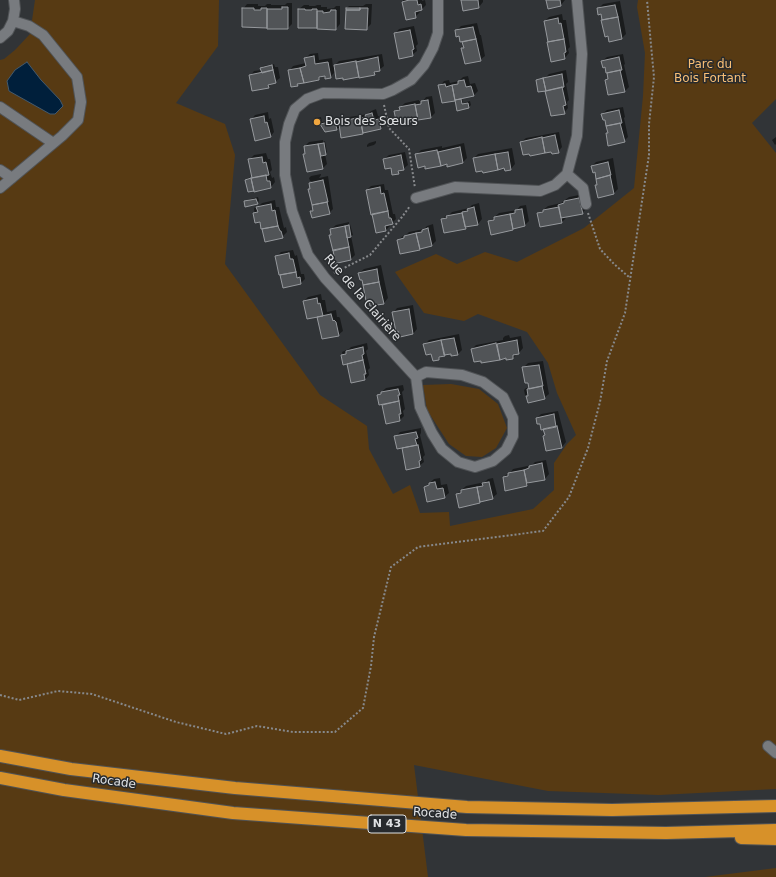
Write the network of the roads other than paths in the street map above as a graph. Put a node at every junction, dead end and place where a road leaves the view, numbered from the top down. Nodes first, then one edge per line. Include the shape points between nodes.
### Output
1 (14, 0) edge
2 (438, 0) edge
3 (577, 0) edge
4 (13, 21) junction
5 (0, 38) edge
6 (0, 107) edge
7 (53, 143) junction
8 (0, 170) edge
9 (567, 174) junction
10 (12, 178) junction
11 (0, 188) edge
12 (416, 198) road end
13 (586, 204) road end
14 (416, 378) junction
15 (768, 746) dead end
16 (776, 753) edge
17 (0, 756) edge
18 (0, 778) edge
19 (776, 805) edge
20 (776, 830) edge
21 (666, 833) junction
22 (776, 839) edge

1 - 4 street
2 - 14 street, Rue de la Clairière via 438,33 433,48 424,65 411,80 383,94 323,93 307,99 295,109 285,142 285,175 292,211 308,255 325,278
3 - 9 street via 582,54 578,128
4 - 5 street via 8,31
4 - 7 street via 29,26 43,35 76,77 81,102 78,120
6 - 7 street
7 - 10 street
8 - 10 street
9 - 12 street via 555,185 540,191 455,187
9 - 13 street via 584,188
10 - 11 street
14 - 14 street via 420,407 442,450 458,462 475,466 493,461 506,450 513,436 513,418 503,397 483,382 462,375 426,372
15 - 16 street
17 - 19 highway, N 43 via 71,769 235,788 467,807 612,810
18 - 21 highway, Rocade / N 43 via 64,790 233,813 466,830
20 - 21 highway, Rocade / N 43
21 - 22 highway

